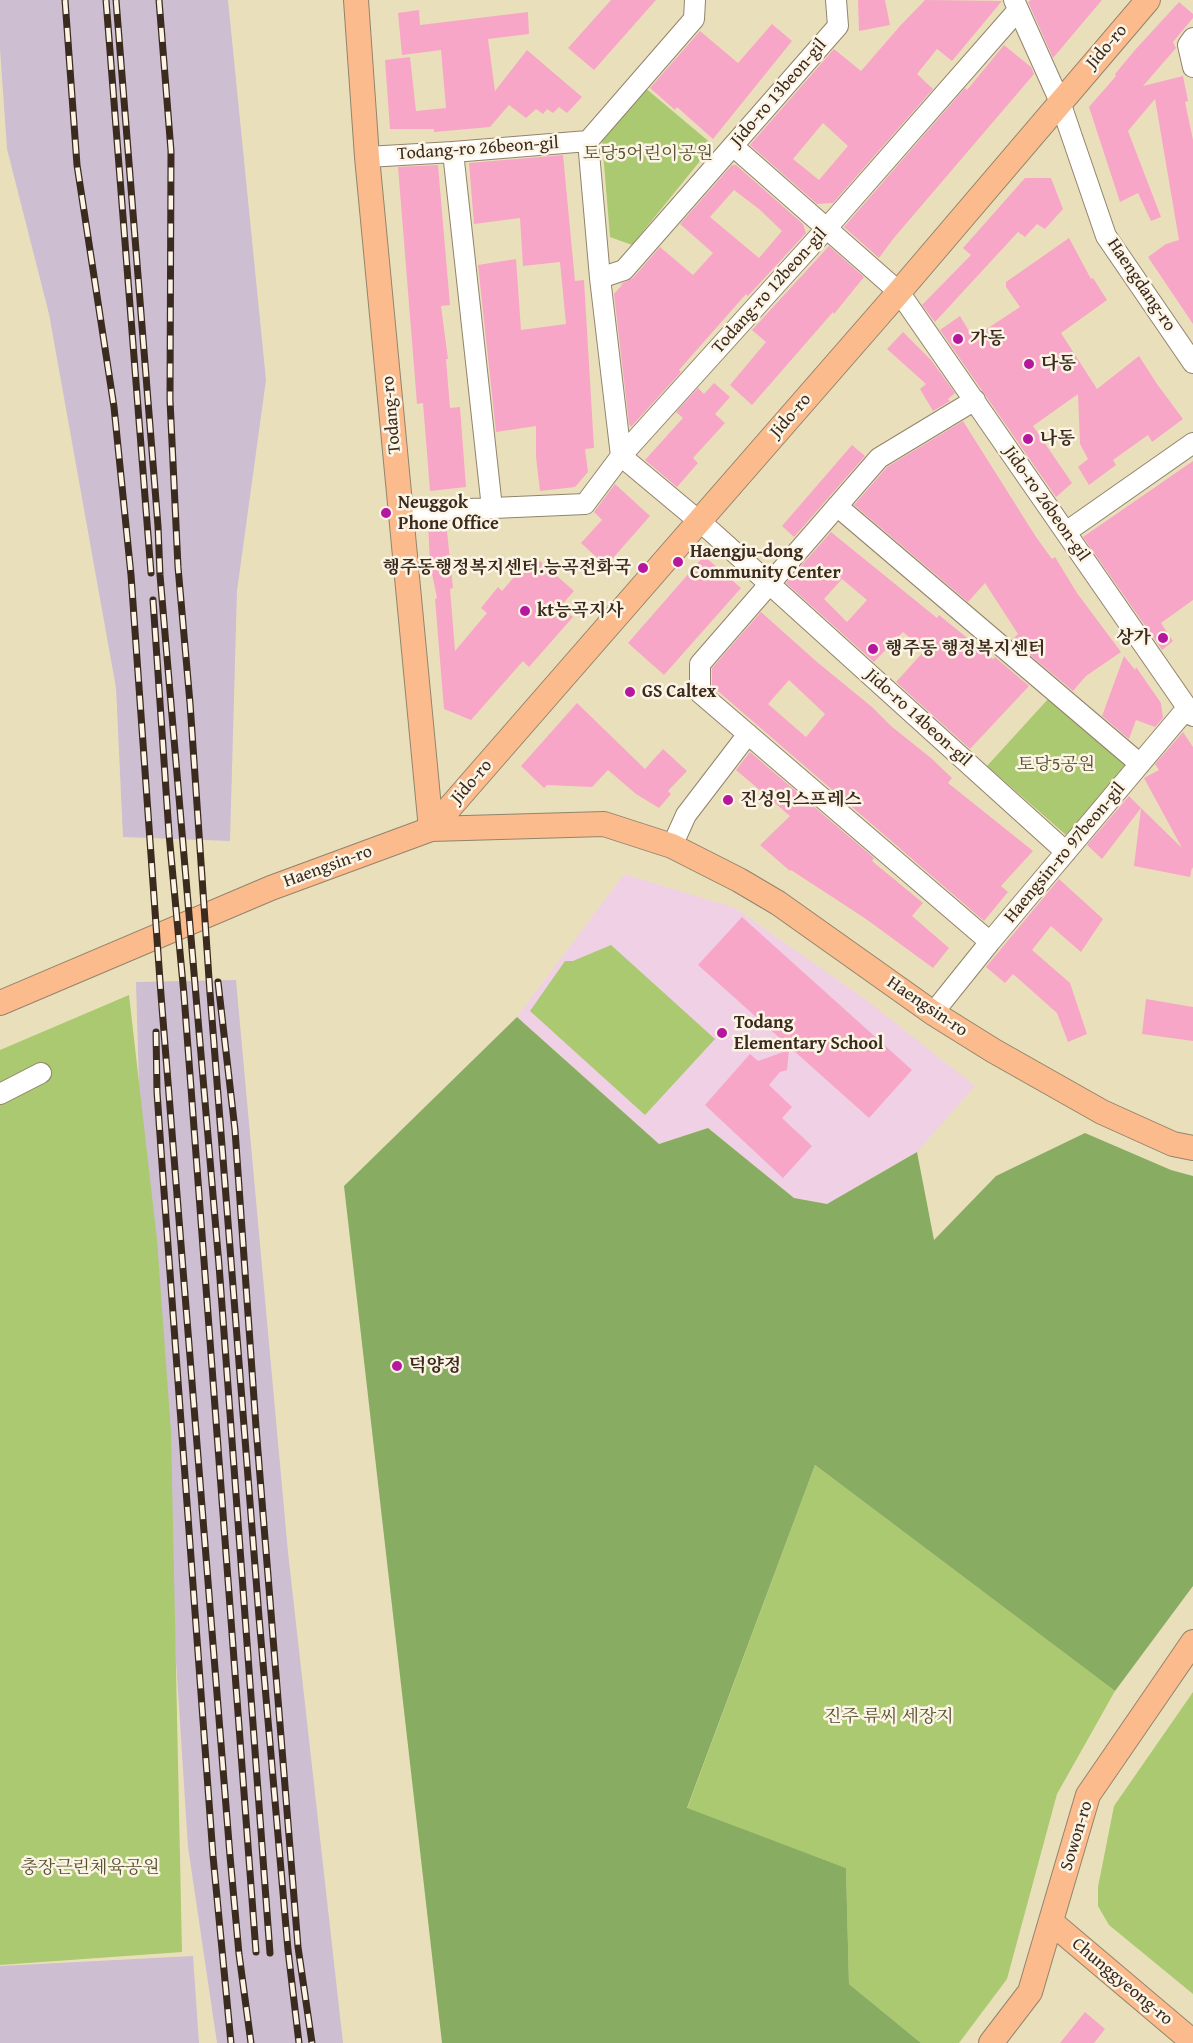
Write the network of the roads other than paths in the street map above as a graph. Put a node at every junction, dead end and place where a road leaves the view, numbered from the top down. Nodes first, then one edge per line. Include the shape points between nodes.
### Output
1 (356, 0) edge
2 (695, 0) edge
3 (836, 0) edge
4 (1148, 0) edge
5 (1016, 5) edge
6 (1193, 38) edge
7 (1193, 67) edge
8 (1060, 102) junction
9 (588, 141) junction
10 (733, 146) junction
11 (453, 152) junction
12 (367, 157) junction
13 (826, 229) junction
14 (600, 278) junction
15 (899, 292) junction
16 (1193, 363) edge
17 (975, 400) junction
18 (1193, 443) edge
19 (621, 456) junction
20 (837, 506) junction
21 (492, 508) junction
22 (401, 512) junction
23 (700, 521) junction
24 (1066, 532) junction
25 (769, 584) junction
26 (1190, 712) edge
27 (748, 734) junction
28 (1140, 764) junction
29 (431, 829) junction
30 (672, 846) junction
31 (1066, 852) junction
32 (990, 942) junction
33 (0, 1003) edge
34 (933, 1013) junction
35 (41, 1073) dead end
36 (0, 1094) edge
37 (1193, 1148) edge
38 (1193, 1642) edge
39 (1051, 1923) junction
40 (1193, 2042) edge
41 (991, 2043) edge

1 - 12 main road, Todang-ro
2 - 9 street via 694,19
3 - 10 street, Jido-ro 13beon-gil via 837,26
4 - 8 main road, Jido-ro
5 - 8 street, Haengdang-ro
5 - 13 street, Todang-ro 12beon-gil
6 - 7 street via 1188,45
8 - 15 main road, Jido-ro
8 - 16 street, Haengdang-ro via 1106,236
9 - 11 street, Todang-ro 26beon-gil
9 - 14 street
10 - 13 street, Jido-ro 26beon-gil
10 - 14 street, Jido-ro 13beon-gil via 624,270
11 - 12 street, Todang-ro 26beon-gil
11 - 21 street
12 - 22 main road, Todang-ro
13 - 15 street, Jido-ro 26beon-gil
13 - 19 street, Todang-ro 12beon-gil
14 - 19 street
15 - 17 street, Jido-ro 26beon-gil
15 - 23 main road, Jido-ro
17 - 20 street via 879,458
17 - 24 street, Jido-ro 26beon-gil
18 - 24 street
19 - 21 street, Todang-ro 12beon-gil via 585,504
19 - 23 street
20 - 25 street
20 - 28 street
21 - 22 street, Todang-ro 12beon-gil
22 - 29 main road, Todang-ro
23 - 25 street, Jido-ro 14beon-gil
23 - 29 main road, Jido-ro
24 - 26 street, Jido-ro 26beon-gil
25 - 27 street via 699,664 700,693
25 - 31 street, Jido-ro 14beon-gil
26 - 28 street, Haengsin-ro 97beon-gil
27 - 30 street via 686,815
27 - 32 street
28 - 31 street, Haengsin-ro 97beon-gil
29 - 30 main road, Haengsin-ro via 604,824
29 - 33 main road, Haengsin-ro via 271,888
30 - 34 main road, Haengsin-ro via 778,903
31 - 32 street, Haengsin-ro 97beon-gil
32 - 34 street, Haengsin-ro 97beon-gil
34 - 37 main road, Haengsin-ro via 1102,1112 1173,1144
35 - 36 street
38 - 39 main road, Sowon-ro via 1088,1795
39 - 40 main road, Chunggyeong-ro
39 - 41 main road, Sowon-ro via 1030,1992

